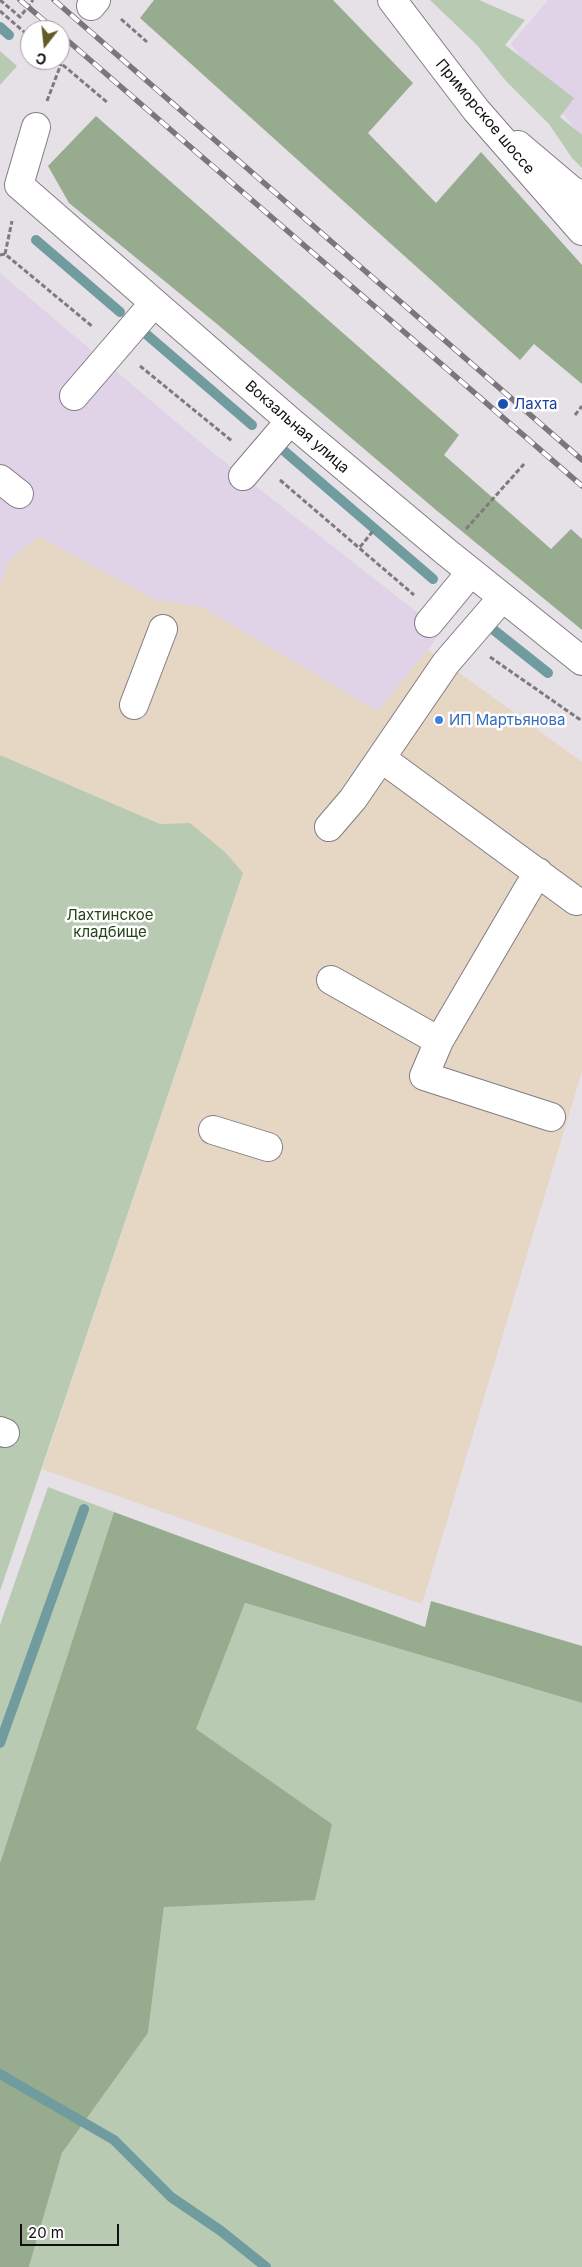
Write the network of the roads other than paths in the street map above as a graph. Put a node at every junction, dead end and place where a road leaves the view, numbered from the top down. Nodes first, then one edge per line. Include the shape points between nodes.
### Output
1 (392, 0) edge
2 (476, 110) junction
3 (36, 127) road end
4 (9, 190) edge
5 (582, 196) edge
6 (582, 231) edge
7 (154, 303) junction
8 (74, 396) dead end
9 (290, 421) junction
10 (250, 469) road end
11 (471, 572) junction
12 (502, 598) junction
13 (433, 618) road end
14 (163, 629) dead end
15 (582, 661) edge
16 (134, 705) dead end
17 (381, 758) junction
18 (329, 827) dead end
19 (538, 872) junction
20 (576, 901) dead end
21 (331, 980) dead end
22 (439, 1042) junction
23 (551, 1117) dead end
24 (214, 1130) dead end
25 (268, 1147) dead end

1 - 2 street, Приморское шоссе
2 - 5 street
2 - 6 street, Приморское шоссе
3 - 4 street
4 - 7 street, Вокзальная улица
7 - 8 street
7 - 9 street, Вокзальная улица
9 - 10 street
9 - 11 street, Вокзальная улица
11 - 12 street, Вокзальная улица
11 - 13 street
12 - 15 street, Вокзальная улица
12 - 17 street via 446,663
14 - 16 street
17 - 18 street
17 - 19 street
19 - 20 street
19 - 22 street
21 - 22 street
22 - 23 street via 424,1076
24 - 25 street

